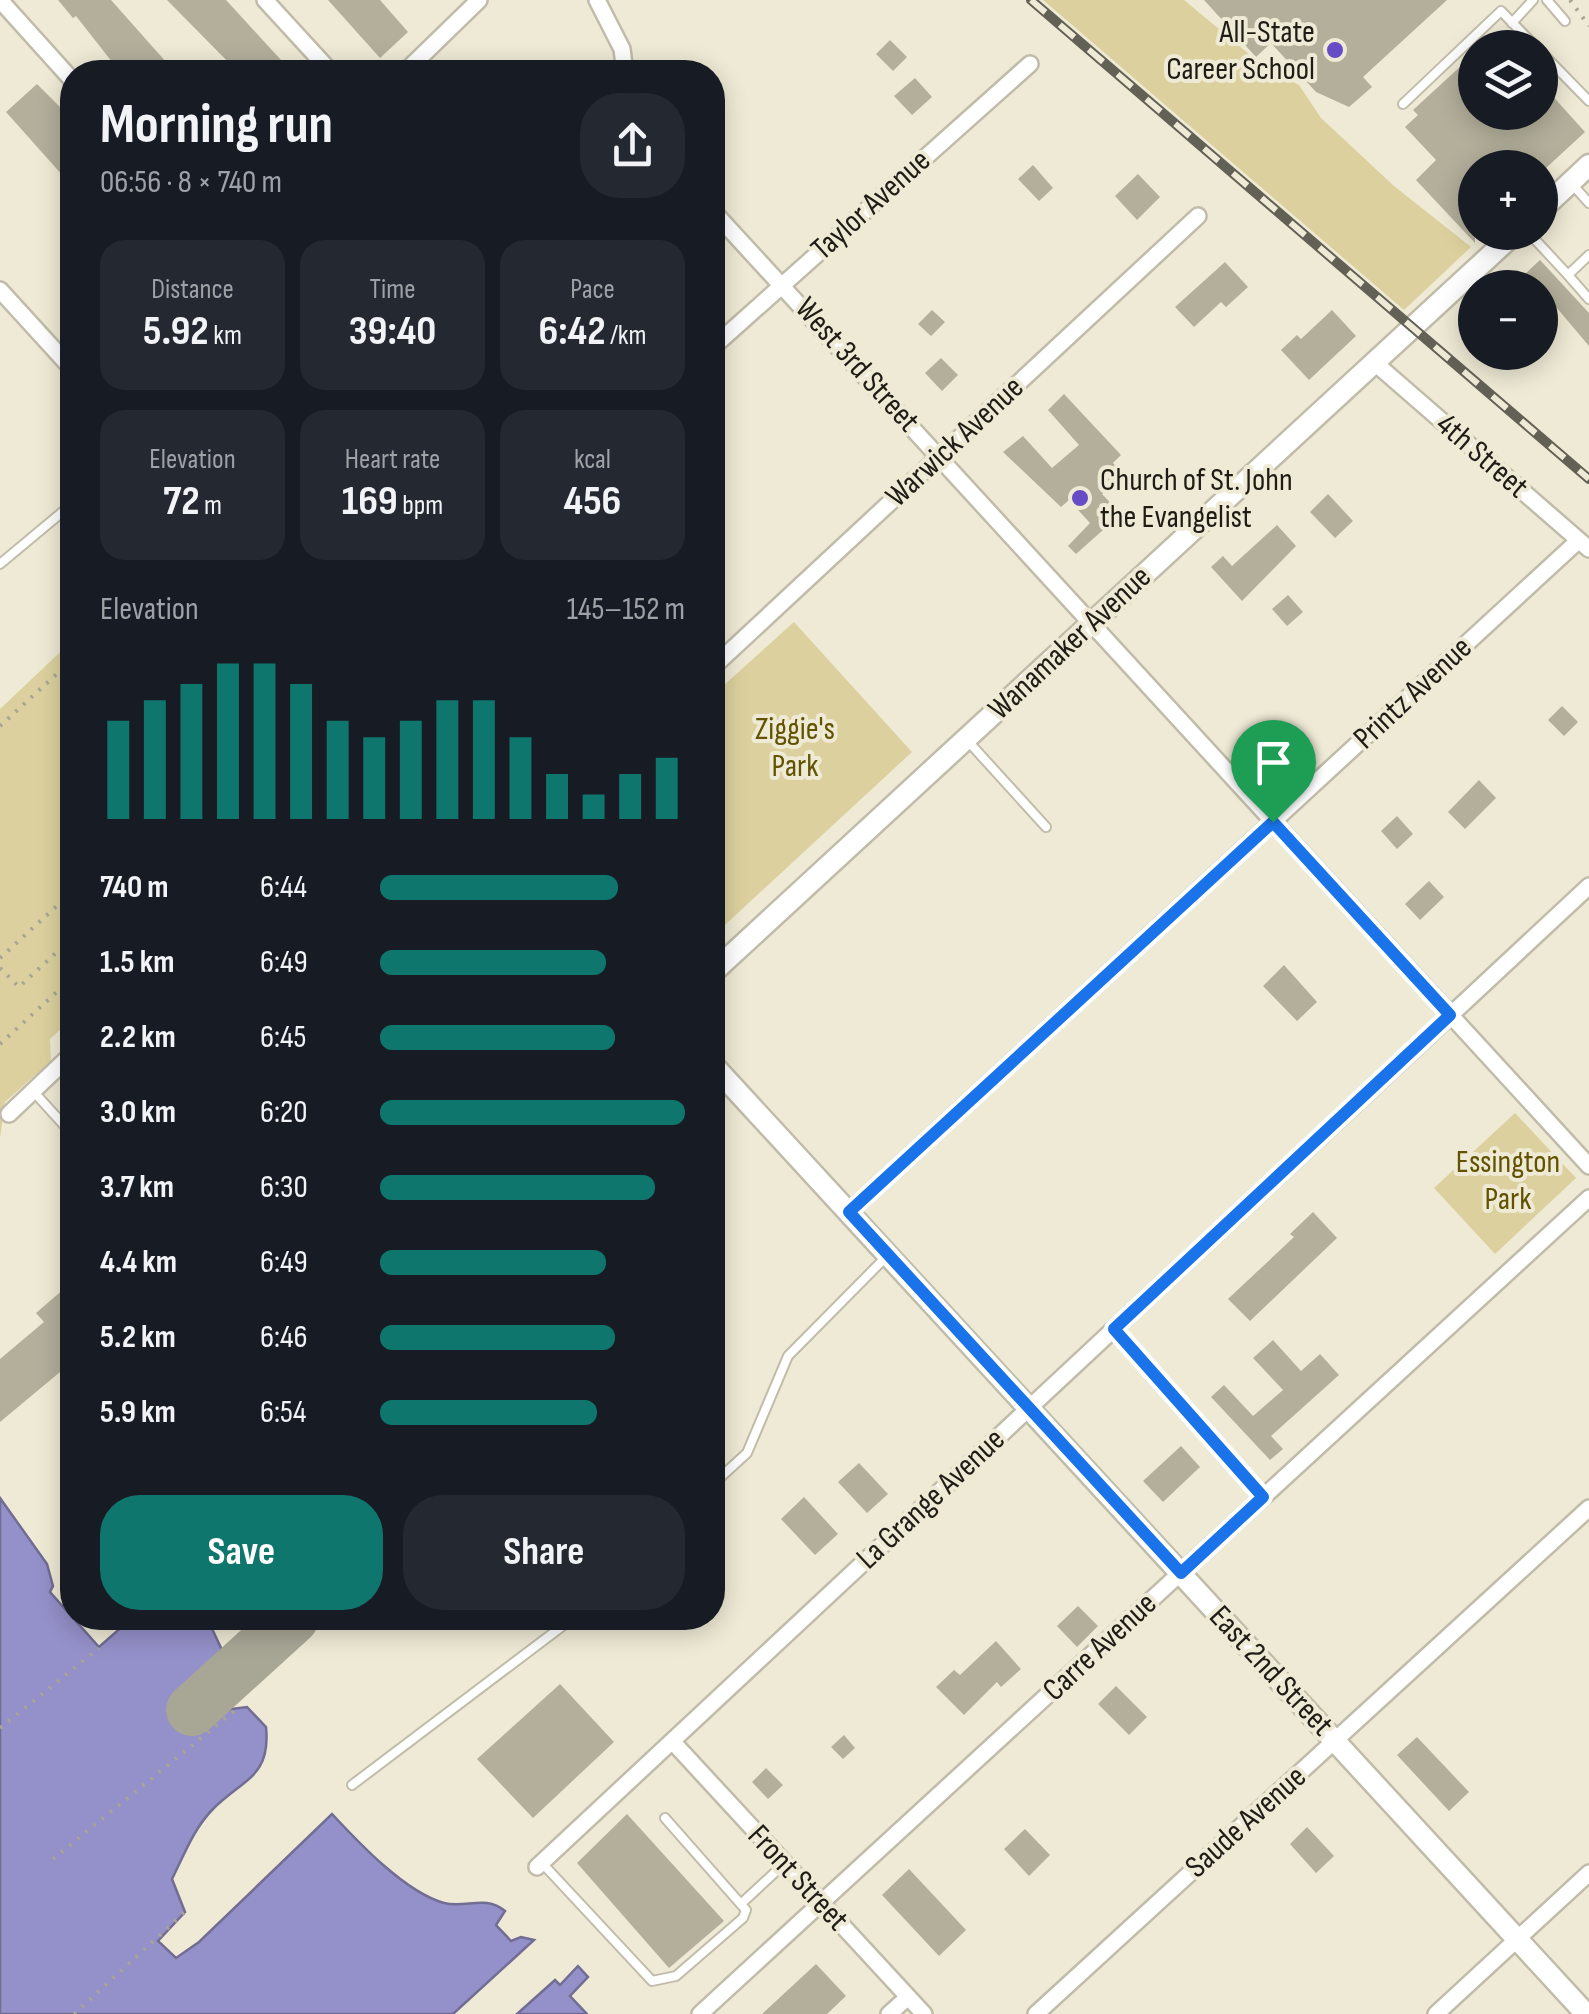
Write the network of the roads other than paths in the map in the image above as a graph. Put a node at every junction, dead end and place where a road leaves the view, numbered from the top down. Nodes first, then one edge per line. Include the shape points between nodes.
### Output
1 (0, 0) edge
2 (265, 0) edge
3 (479, 0) edge
4 (597, 0) edge
5 (1533, 0) edge
6 (1547, 0) edge
7 (1565, 20) dead end
8 (1512, 23) junction
9 (1519, 30) edge
10 (320, 60) edge
11 (418, 60) edge
12 (623, 60) edge
13 (1030, 64) dead end
14 (60, 67) edge
15 (1558, 69) edge
16 (1589, 101) edge
17 (1403, 104) dead end
18 (1589, 166) edge
19 (1570, 183) junction
20 (1558, 194) edge
21 (1589, 203) edge
22 (1198, 216) dead end
23 (725, 223) edge
24 (1497, 250) edge
25 (1545, 250) edge
26 (1589, 255) edge
27 (1568, 275) junction
28 (783, 283) junction
29 (0, 290) edge
30 (1589, 298) edge
31 (725, 336) edge
32 (60, 355) edge
33 (1375, 363) junction
34 (940, 456) junction
35 (60, 514) edge
36 (1584, 544) edge
37 (0, 564) edge
38 (1091, 624) junction
39 (725, 656) edge
40 (966, 739) junction
41 (1273, 822) junction
42 (1046, 827) dead end
43 (1589, 886) edge
44 (725, 960) edge
45 (1450, 1015) junction
46 (60, 1065) edge
47 (725, 1078) edge
48 (33, 1091) junction
49 (8, 1114) dead end
50 (60, 1121) edge
51 (1589, 1166) edge
52 (1589, 1198) edge
53 (849, 1212) junction
54 (888, 1255) junction
55 (1114, 1329) junction
56 (1029, 1408) junction
57 (725, 1473) edge
58 (1263, 1497) junction
59 (1589, 1508) edge
60 (1181, 1573) junction
61 (557, 1630) edge
62 (672, 1741) junction
63 (1334, 1741) junction
64 (352, 1784) dead end
65 (665, 1818) dead end
66 (785, 1864) junction
67 (540, 1865) joint
68 (1589, 1873) edge
69 (742, 1902) junction
70 (821, 1903) junction
71 (1518, 1940) junction
72 (908, 1996) junction
73 (700, 2014) edge
74 (889, 2014) edge
75 (924, 2014) edge
76 (1036, 2014) edge
77 (1436, 2014) edge
78 (1586, 2014) edge

1 - 14 street
2 - 10 street
3 - 11 street
4 - 12 street
5 - 8 lane
6 - 7 lane
8 - 9 lane
8 - 17 lane via 1501,10
13 - 28 street, Taylor Avenue
15 - 16 lane
18 - 19 street
19 - 20 street
19 - 21 lane
22 - 34 street, Warwick Avenue
23 - 28 street, West 3rd Street
24 - 33 street, Wanamaker Avenue
25 - 27 lane
26 - 27 lane
27 - 30 lane
28 - 31 street, Taylor Avenue
28 - 34 street, West 3rd Street
29 - 32 street
33 - 36 street, 4th Street
33 - 38 street, Wanamaker Avenue
34 - 38 street, West 3rd Street
34 - 39 street, Warwick Avenue
35 - 37 lane
36 - 41 street, Printz Avenue
38 - 40 street, Wanamaker Avenue
38 - 41 street, West 3rd Street
40 - 42 lane
40 - 44 street, Wanamaker Avenue
41 - 45 street, West 3rd Street
41 - 53 street, Printz Avenue
43 - 45 street, La Grange Avenue
45 - 51 street, West 3rd Street
45 - 55 street, La Grange Avenue
46 - 48 street
47 - 53 street, East 2nd Street
48 - 49 street
48 - 50 lane
52 - 58 street, Carre Avenue
53 - 54 street, East 2nd Street
54 - 56 street, East 2nd Street
54 - 57 lane via 788,1356 747,1453
55 - 56 street, La Grange Avenue
55 - 58 lane
56 - 60 street, East 2nd Street
56 - 62 street, La Grange Avenue
58 - 60 street, Carre Avenue
59 - 63 street, Saude Avenue
60 - 63 street, East 2nd Street
60 - 70 street, Carre Avenue
61 - 64 lane
62 - 66 street, Front Street
62 - 67 street, La Grange Avenue
63 - 71 street, East 2nd Street
63 - 76 street, Saude Avenue
65 - 69 lane
66 - 69 lane
66 - 70 street, Front Street
67 - 69 lane via 652,1981 676,1976 743,1918
68 - 71 street
70 - 72 street, Front Street
70 - 73 street, Carre Avenue
71 - 77 street
71 - 78 street, East 2nd Street
72 - 74 street
72 - 75 street, Front Street

